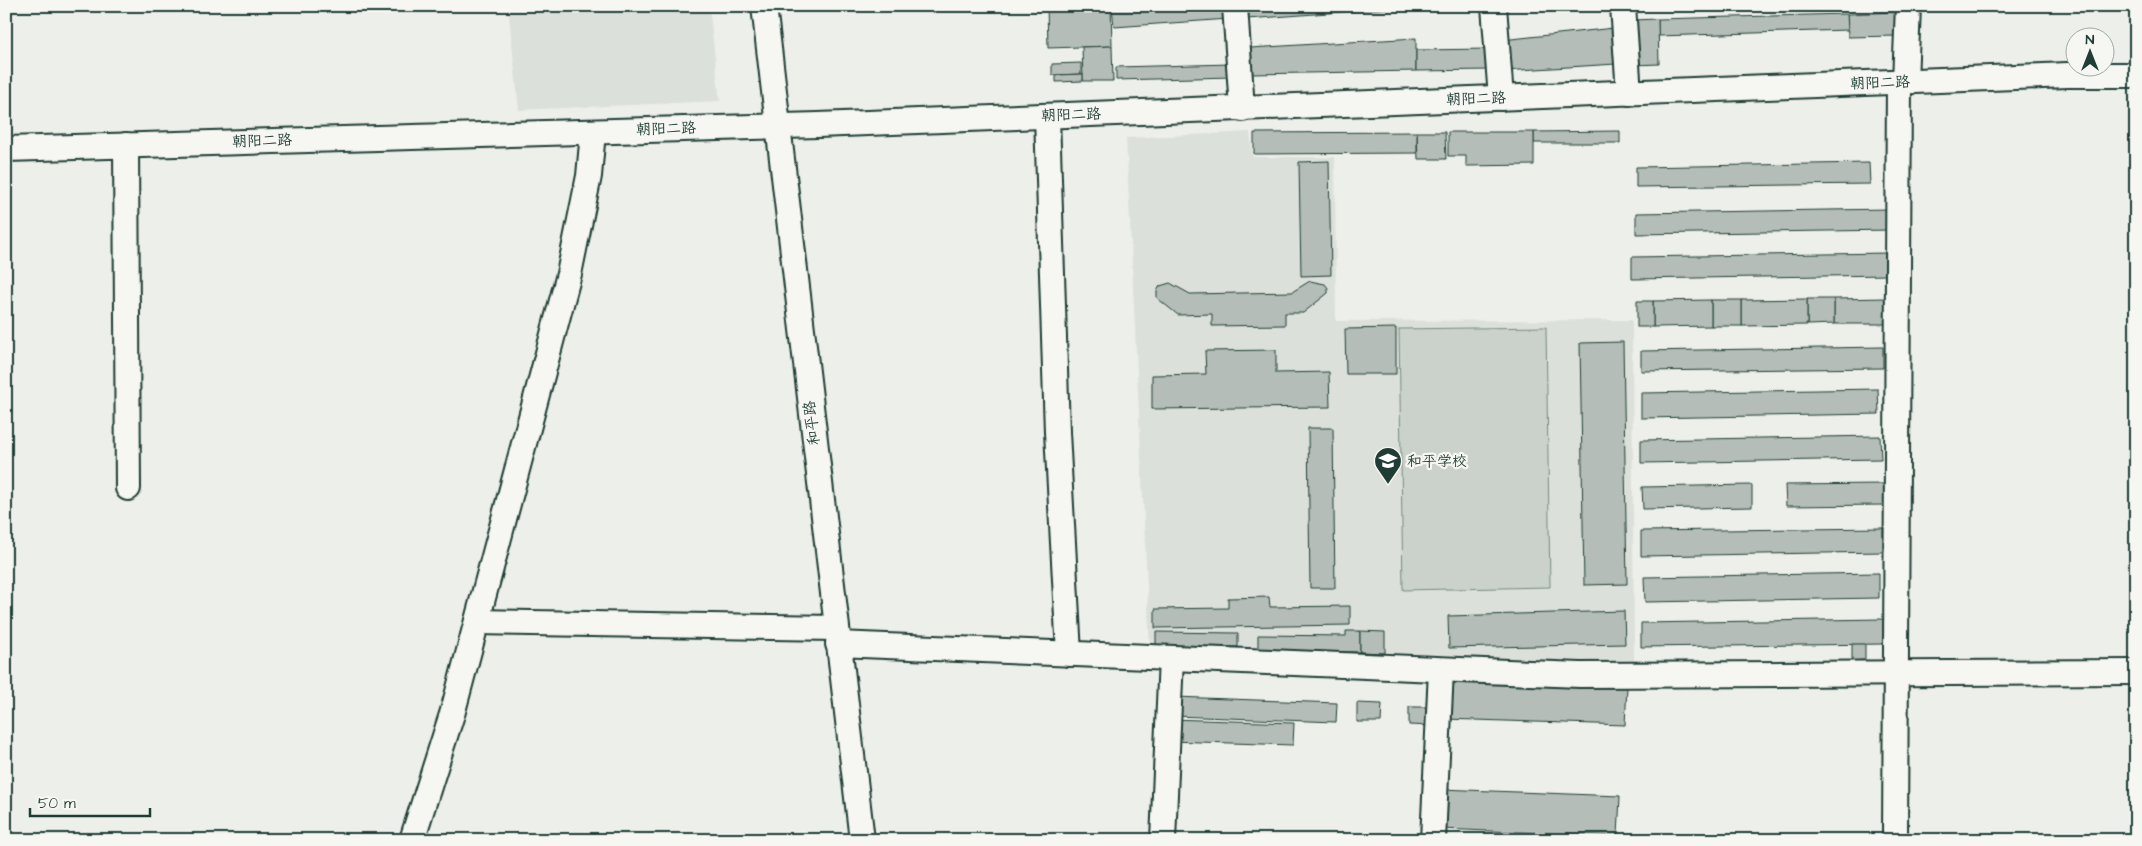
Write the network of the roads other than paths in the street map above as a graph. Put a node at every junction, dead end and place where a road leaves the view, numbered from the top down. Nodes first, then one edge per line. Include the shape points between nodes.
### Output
1 (764, 6) edge
2 (1235, 6) edge
3 (1494, 6) edge
4 (1623, 6) edge
5 (1908, 6) edge
6 (2136, 75) edge
7 (1902, 82) junction
8 (1629, 93) junction
9 (1501, 98) junction
10 (1242, 109) junction
11 (1047, 116) junction
12 (778, 126) junction
13 (593, 132) junction
14 (126, 146) junction
15 (6, 149) edge
16 (128, 488) dead end
17 (477, 622) junction
18 (837, 636) junction
19 (1068, 654) junction
20 (1172, 658) junction
21 (1441, 670) junction
22 (2136, 672) edge
23 (1895, 673) junction
24 (412, 840) edge
25 (862, 840) edge
26 (1163, 840) edge
27 (1433, 840) edge
28 (1895, 840) edge

1 - 12 street, 和平路
2 - 10 street
3 - 9 street
4 - 8 street
5 - 7 street
6 - 7 street, 朝阳二路
7 - 8 street, 朝阳二路
7 - 23 street
8 - 9 street, 朝阳二路
9 - 10 street, 朝阳二路
10 - 11 street, 朝阳二路
11 - 12 street, 朝阳二路
11 - 19 street
12 - 13 street, 朝阳二路
12 - 18 street, 和平路
13 - 14 street, 朝阳二路
13 - 17 street via 589,176 569,274
14 - 15 street, 朝阳二路
14 - 16 street
17 - 18 street
17 - 24 street
18 - 19 street
18 - 25 street, 和平路
19 - 20 street
20 - 21 street
20 - 26 street
21 - 23 street via 1580,675
21 - 27 street
22 - 23 street
23 - 28 street

